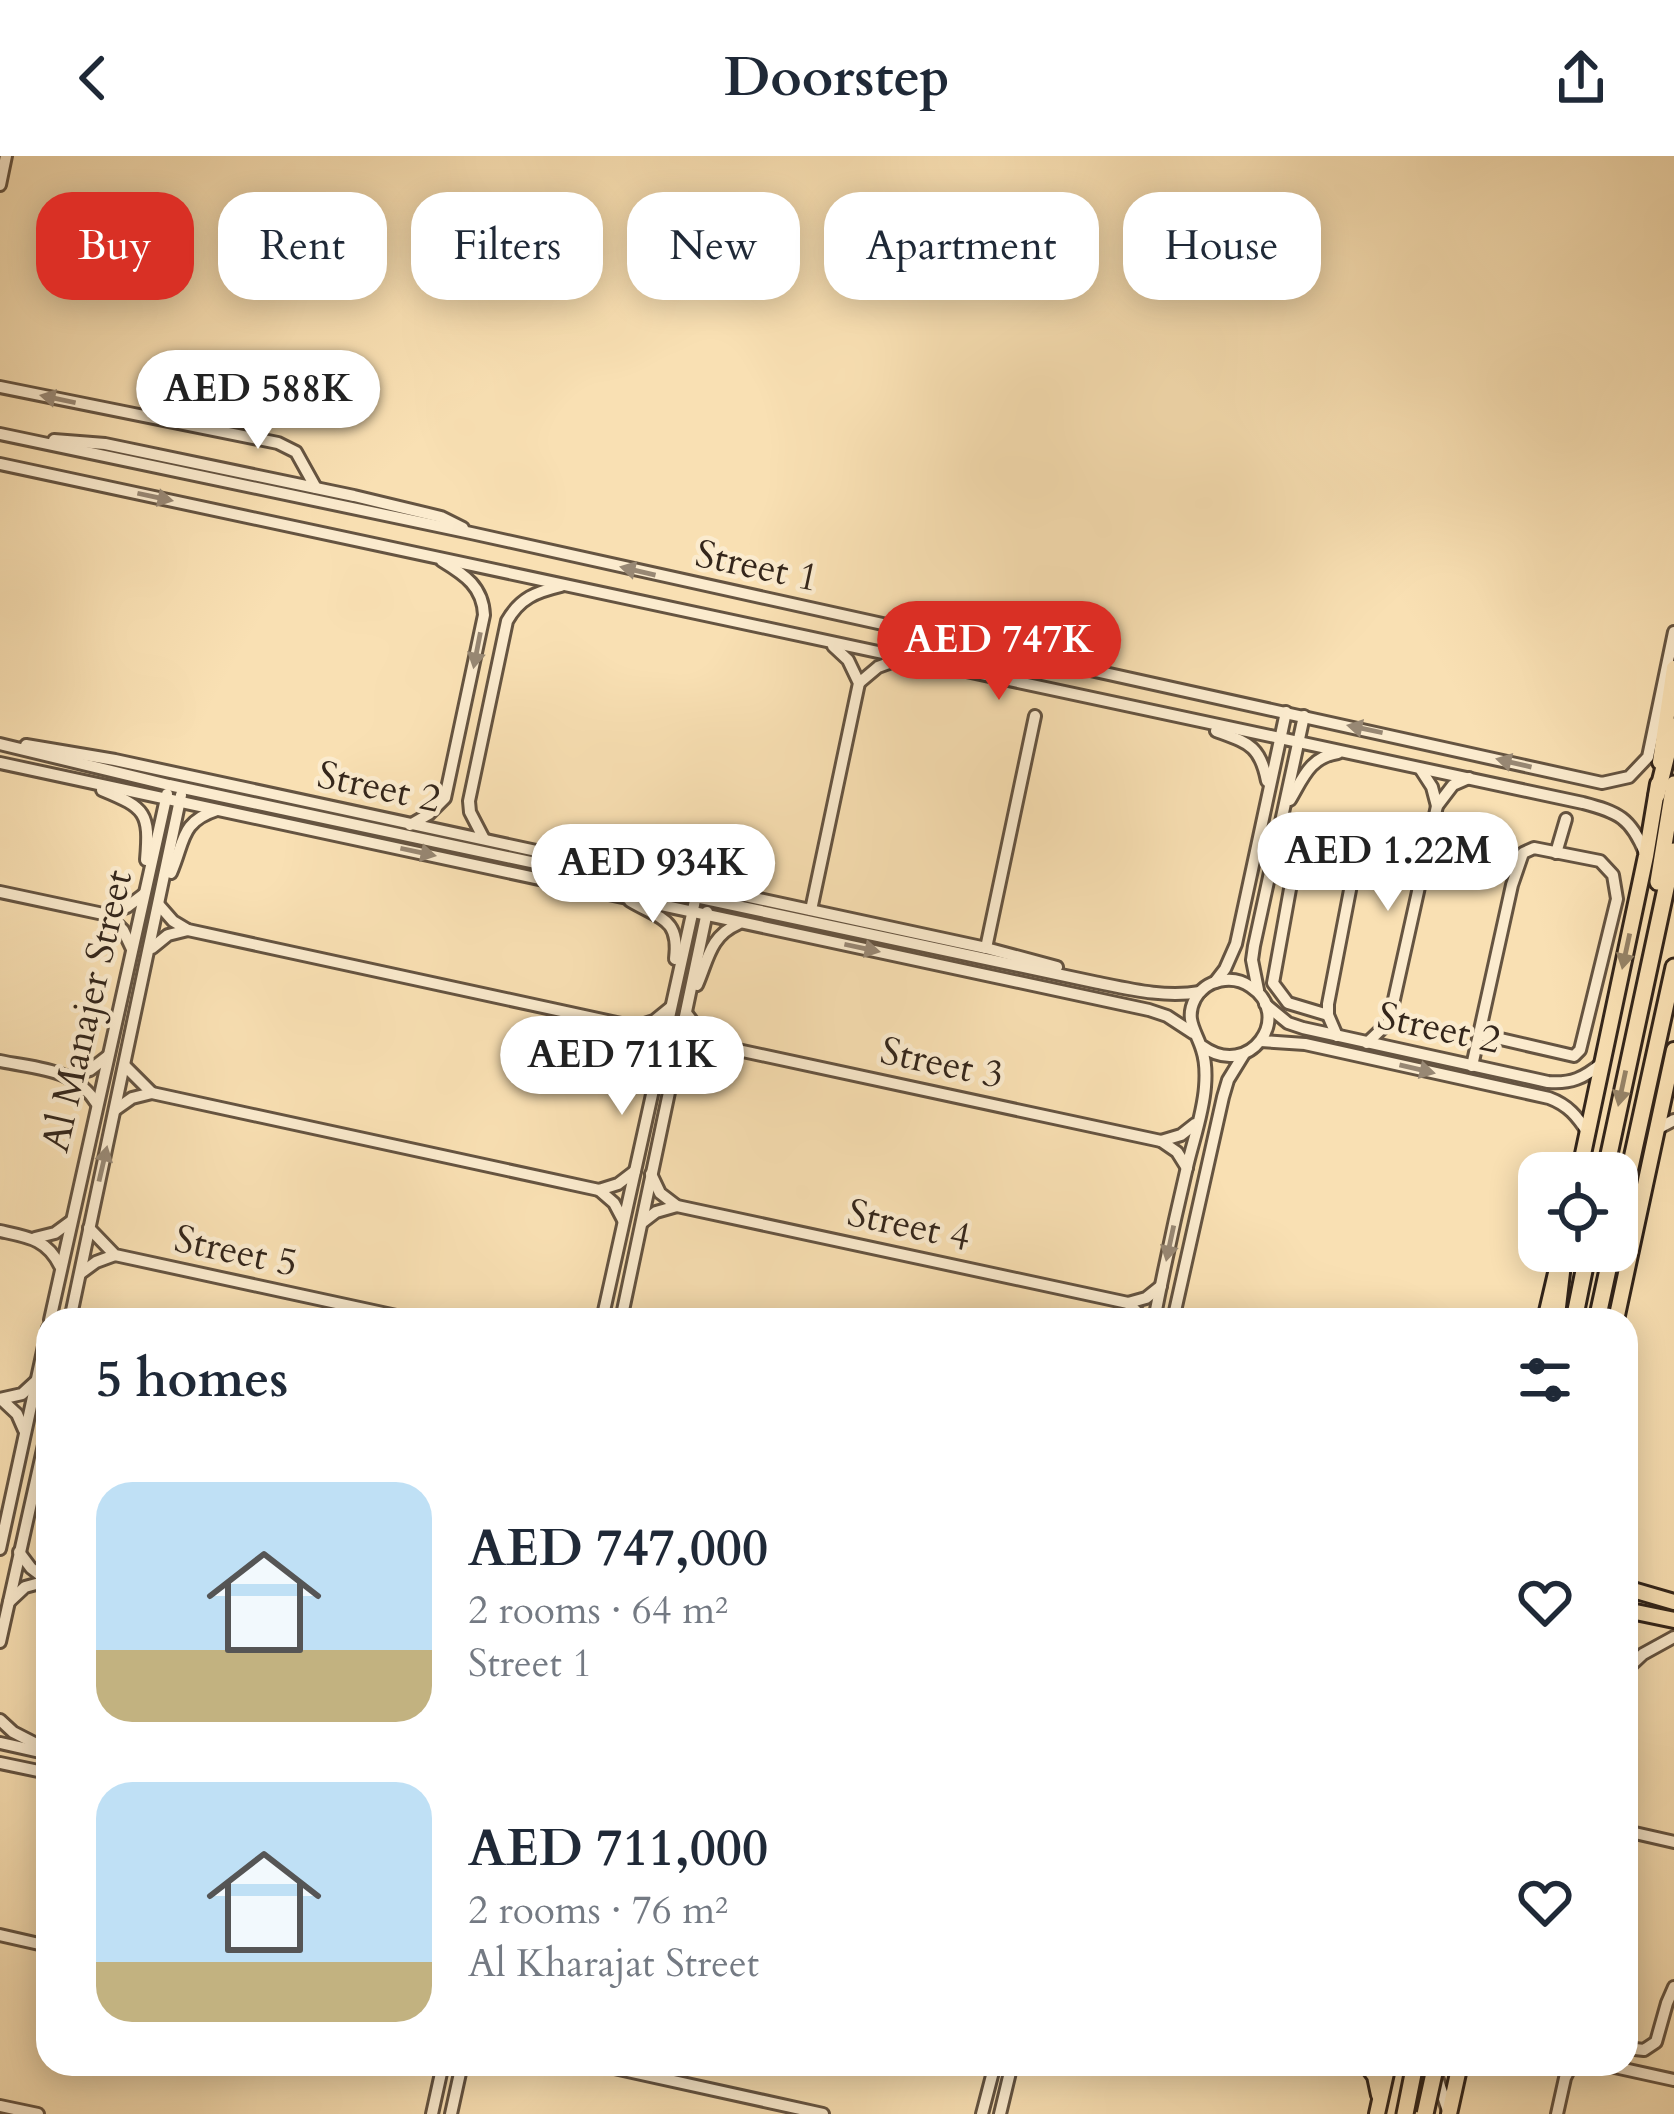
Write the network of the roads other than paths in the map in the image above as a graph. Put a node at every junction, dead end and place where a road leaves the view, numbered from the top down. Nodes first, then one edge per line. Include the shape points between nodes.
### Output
1 (6, 156) edge
2 (0, 184) edge
3 (0, 387) edge
4 (0, 434) edge
5 (27, 439) junction
6 (0, 464) edge
7 (316, 488) junction
8 (471, 533) junction
9 (434, 556) junction
10 (564, 585) junction
11 (1674, 632) edge
12 (828, 642) junction
13 (900, 658) junction
14 (1674, 668) edge
15 (859, 682) junction
16 (1286, 712) junction
17 (1035, 716) dead end
18 (1304, 716) junction
19 (1179, 717) junction
20 (1674, 726) edge
21 (1280, 739) junction
22 (1298, 743) junction
23 (0, 744) edge
24 (1347, 752) junction
25 (0, 763) edge
26 (1419, 768) junction
27 (1469, 778) junction
28 (83, 780) junction
29 (1674, 784) edge
30 (1268, 791) junction
31 (167, 792) junction
32 (182, 794) junction
33 (1658, 795) junction
34 (1556, 797) junction
35 (1583, 803) junction
36 (1437, 806) junction
37 (220, 809) junction
38 (1283, 814) junction
39 (1566, 819) junction
40 (410, 825) junction
41 (485, 840) junction
42 (1310, 848) dead end
43 (1674, 851) edge
44 (1556, 853) junction
45 (1646, 856) junction
46 (1356, 860) junction
47 (1420, 875) junction
48 (147, 878) junction
49 (1292, 878) dead end
50 (0, 892) edge
51 (144, 894) junction
52 (622, 896) junction
53 (696, 896) junction
54 (161, 898) junction
55 (710, 899) junction
56 (811, 910) junction
57 (700, 913) junction
58 (108, 915) junction
59 (1259, 917) junction
60 (744, 922) junction
61 (1282, 922) junction
62 (1656, 929) junction
63 (188, 930) junction
64 (986, 948) junction
65 (132, 950) junction
66 (150, 950) junction
67 (1674, 967) edge
68 (676, 982) junction
69 (1094, 982) junction
70 (1215, 982) junction
71 (1200, 992) junction
72 (689, 998) junction
73 (1262, 999) junction
74 (670, 1008) junction
75 (686, 1012) junction
76 (1328, 1015) junction
77 (635, 1027) junction
78 (1193, 1033) junction
79 (1479, 1034) junction
80 (1337, 1036) junction
81 (1261, 1041) junction
82 (1367, 1043) junction
83 (710, 1044) junction
84 (1202, 1046) junction
85 (1674, 1050) edge
86 (1244, 1054) junction
87 (109, 1055) junction
88 (659, 1058) junction
89 (0, 1060) edge
90 (675, 1062) junction
91 (1601, 1063) junction
92 (125, 1066) junction
93 (1472, 1066) junction
94 (69, 1076) junction
95 (1665, 1091) junction
96 (152, 1093) junction
97 (97, 1104) junction
98 (1674, 1107) edge
99 (115, 1110) junction
100 (1674, 1120) edge
101 (1197, 1121) junction
102 (1658, 1129) junction
103 (1588, 1132) junction
104 (1161, 1141) junction
105 (1584, 1152) edge
106 (1609, 1152) edge
107 (1633, 1152) edge
108 (1187, 1168) junction
109 (634, 1172) junction
110 (651, 1174) junction
111 (599, 1190) junction
112 (676, 1206) junction
113 (72, 1220) junction
114 (624, 1220) junction
115 (641, 1225) junction
116 (89, 1228) junction
117 (0, 1231) edge
118 (35, 1238) junction
119 (115, 1256) junction
120 (61, 1267) junction
121 (1558, 1272) edge
122 (1561, 1272) edge
123 (1584, 1272) edge
124 (1607, 1272) edge
125 (80, 1274) junction
126 (1161, 1286) junction
127 (1128, 1303) junction
128 (52, 1308) edge
129 (73, 1308) edge
130 (359, 1308) edge
131 (605, 1308) edge
132 (624, 1308) edge
133 (1134, 1308) edge
134 (1153, 1308) edge
135 (1176, 1308) edge
136 (1548, 1308) edge
137 (1557, 1308) edge
138 (1576, 1308) edge
139 (1600, 1308) edge
140 (1619, 1308) edge
141 (36, 1381) edge
142 (36, 1385) edge
143 (1, 1400) edge
144 (26, 1433) junction
145 (36, 1480) edge
146 (0, 1546) edge
147 (19, 1552) junction
148 (36, 1572) edge
149 (36, 1584) edge
150 (1638, 1592) edge
151 (9, 1602) junction
152 (1674, 1602) edge
153 (1638, 1612) edge
154 (1674, 1620) edge
155 (1674, 1637) edge
156 (0, 1642) edge
157 (1638, 1659) edge
158 (0, 1720) edge
159 (0, 1743) edge
160 (36, 1745) edge
161 (36, 1750) edge
162 (0, 1763) edge
163 (19, 1766) junction
164 (36, 1770) edge
165 (0, 1775) edge
166 (1638, 1834) edge
167 (1674, 1842) edge
168 (0, 1935) edge
169 (36, 1943) edge
170 (1674, 1988) edge
171 (1638, 2049) edge
172 (1638, 2072) edge
173 (440, 2076) edge
174 (460, 2076) edge
175 (650, 2076) edge
176 (992, 2076) edge
177 (1010, 2076) edge
178 (1374, 2076) edge
179 (1385, 2076) edge
180 (1413, 2076) edge
181 (1432, 2076) edge
182 (1437, 2076) edge
183 (1457, 2076) edge
184 (1566, 2076) edge
185 (1674, 2080) edge
186 (0, 2106) edge
187 (1378, 2110) edge
188 (38, 2114) edge
189 (432, 2114) edge
190 (452, 2114) edge
191 (823, 2114) edge
192 (982, 2114) edge
193 (1000, 2114) edge
194 (1405, 2114) edge
195 (1425, 2114) edge
196 (1449, 2114) edge
197 (1557, 2114) edge

1 - 2 street
7 -> 3 street via 296,452 278,443
4 - 5 street, Street 1
5 - 7 street via 105,444
5 - 8 street, Street 1
6 -> 9 street, Street 1
7 - 8 street via 441,517
16 -> 8 street, Street 1
9 - 10 street, Street 1
9 -> 40 street via 471,582 484,615 445,798
10 - 12 street, Street 1
10 - 41 street via 521,600 507,622 470,801
11 -> 18 street, Street 1 via 1652,748 1621,780 1592,782
12 - 13 street, Street 1
12 - 15 street
13 - 15 street
13 - 19 street, Street 1
14 - 33 main road
15 - 56 street
16 - 18 street, Street 1
16 - 21 street
17 - 64 street
18 - 22 street
19 - 21 street, Street 1
19 - 30 street via 1250,745
20 - 33 highway
21 - 22 street, Street 1
21 - 30 street
22 - 24 street, Street 1
22 - 38 street
23 - 31 street, Street 2
23 - 40 street, Street 2 via 97,756
24 - 26 street, Street 1
24 - 38 street via 1312,764
25 - 28 street, Street 2
26 - 27 street, Street 1
26 - 36 street
27 - 34 street, Street 1
27 - 36 street
28 - 31 street, Street 2
28 - 48 street, Street 2 via 142,812
29 - 62 highway
30 - 70 street via 1236,944
31 - 32 street, Street 2
31 - 48 street, Al Manajer Street
32 - 37 street, Street 2
32 - 53 street, Street 2
32 - 54 street, Al Manajer Street
33 - 45 main road
34 - 35 street, Street 1
34 - 39 street
35 - 39 street
35 - 45 street, Street 1 via 1627,820
36 - 47 street
37 -> 52 street, Street 2
37 - 54 street via 187,829
38 - 59 street
39 - 44 street
40 - 41 street, Street 2
41 - 56 street, Street 2
42 - 46 street
43 - 62 highway
44 - 79 street via 1531,848 1522,856
44 - 79 street via 1600,861 1617,886 1580,1050
45 -> 91 main road
46 - 47 street
46 - 76 street
47 - 82 street via 1389,1022
48 - 51 street, Al Manajer Street
49 - 61 street
50 - 58 street
51 - 58 street
51 - 65 street, Al Manajer Street
52 - 57 street, Street 2
52 - 68 street, Street 2 via 674,930
53 - 55 street, Street 2
53 - 57 street
54 - 63 street
54 - 66 street, Al Manajer Street
55 - 57 street
55 - 69 street, Street 2
56 - 64 street, Street 2
57 - 60 street, Street 2
57 - 68 street
57 - 72 street
58 - 65 street
59 - 61 street
59 - 73 street via 1252,960
60 - 72 street via 714,942
60 -> 78 street, Street 2 via 1149,1010
61 - 76 street via 1276,991
62 -> 106 highway
63 - 66 street
63 - 77 street
64 - 69 street, Street 2
65 - 87 street, Al Manajer Street
66 - 92 street, Al Manajer Street
67 - 107 highway
68 - 74 street
69 - 71 street, Street 2 via 1156,994
70 - 71 street
70 - 73 street via 1239,981
71 - 78 street
72 - 75 street
73 - 80 street, Street 2 via 1288,1023
73 - 81 street via 1268,1023
74 - 77 street
74 - 88 street
75 - 83 street
75 - 90 street
76 - 80 street
77 - 88 street
78 - 84 street
79 - 93 street
80 - 82 street, Street 2
81 - 86 street
81 -> 103 street, Street 2 via 1549,1098
82 - 93 street, Street 2
83 - 90 street
83 - 104 street, Street 3
84 - 86 street via 1222,1057
84 - 101 street
85 - 95 main road
86 - 135 street via 1223,1097
87 - 94 street
87 - 97 street, Al Manajer Street
88 - 109 street
89 - 94 street
90 - 110 street
91 - 93 street, Street 2 via 1561,1083
91 - 103 main road
92 - 96 street
92 - 99 street, Al Manajer Street
94 - 97 street
95 - 98 street
95 - 102 main road
96 - 99 street
96 - 111 street
97 - 113 street, Al Manajer Street
116 -> 99 street, Al Manajer Street
100 - 102 street
101 - 104 street
101 - 108 street
102 - 140 main road
103 - 105 main road
104 - 108 street
108 -> 126 street
109 - 111 street
109 - 114 street
110 - 112 street
110 - 115 street
111 - 114 street
112 - 115 street
112 - 127 street, Street 4
113 - 118 street
113 - 120 street, Al Manajer Street
114 - 131 street
115 - 132 street
116 - 119 street, Street 5
116 - 125 street, Al Manajer Street
117 - 118 street
118 - 120 street
119 - 125 street, Street 5
119 - 130 street, Street 5
120 - 128 street, Al Manajer Street
121 - 136 main road
122 - 137 highway
123 - 138 highway
124 - 139 highway
125 - 129 street, Al Manajer Street
126 - 127 street
126 - 134 street
127 - 133 street
141 - 143 street
142 - 144 street, Al Manajer Street
143 - 144 street
144 - 146 street, Al Manajer Street
145 - 147 street
147 - 148 street
147 - 151 street
149 - 151 street
150 - 152 main road
151 - 156 street
153 - 154 main road
155 - 157 street
158 - 160 street
159 - 161 street
162 - 163 street
163 - 164 street
163 - 165 street
166 - 167 street
168 - 169 street
170 - 171 street via 1657,2042
172 - 185 street
173 - 189 street
174 - 190 street
175 - 191 street
176 - 192 street
177 - 193 street
178 - 187 main road
179 - 187 main road
180 - 194 highway
181 - 195 highway, bridge
182 - 196 street
183 - 196 main road
184 - 197 street
186 - 188 street

